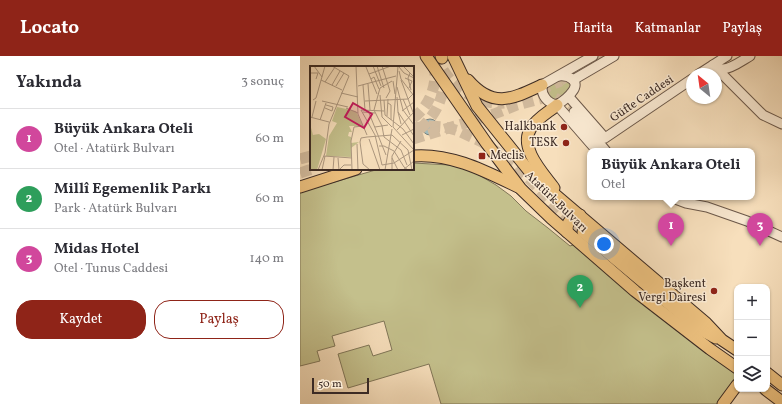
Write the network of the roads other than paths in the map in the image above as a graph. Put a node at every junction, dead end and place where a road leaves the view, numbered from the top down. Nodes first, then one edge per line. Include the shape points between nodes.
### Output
1 (426, 56) edge
2 (593, 56) edge
3 (614, 56) edge
4 (728, 56) edge
5 (750, 56) edge
6 (445, 57) edge
7 (713, 65) junction
8 (708, 68) edge
9 (458, 69) junction
10 (558, 76) junction
11 (573, 80) junction
12 (686, 83) edge
13 (542, 85) junction
14 (569, 97) junction
15 (557, 105) junction
16 (572, 110) tunnel mouth
17 (782, 124) edge
18 (594, 148) edge
19 (604, 148) edge
20 (414, 156) edge
21 (353, 170) edge
22 (300, 187) edge
23 (521, 189) junction
24 (678, 200) edge
25 (564, 202) junction
26 (580, 216) junction
27 (567, 232) junction
28 (583, 232) tunnel mouth
29 (782, 237) edge
30 (722, 340) junction
31 (734, 348) edge
32 (734, 366) edge
33 (770, 375) edge
34 (782, 385) edge
35 (734, 389) edge
36 (769, 392) edge
37 (782, 402) edge
38 (723, 404) edge

1 - 23 main road, Atatürk Bulvarı
2 - 10 street
3 - 11 street
4 - 7 street
5 - 7 street via 723,69
6 - 9 main road, Atatürk Bulvarı
7 - 8 street
7 - 17 street via 763,115
9 - 13 main road via 482,94 498,99 518,96
9 - 25 main road, Atatürk Bulvarı via 477,106 530,172
10 - 11 street via 564,75
10 - 13 street
11 - 14 street via 574,91
12 - 14 street, Güfte Caddesi via 605,138
13 - 15 street via 546,99
14 - 15 street
15 - 18 street
15 - 25 main road via 531,128 527,142 529,152
16 - 19 street
20 - 23 main road via 448,158 487,172
21 - 22 main road
23 - 27 main road, Atatürk Bulvarı
24 - 29 street via 747,221
25 - 26 main road, Atatürk Bulvarı
26 - 27 main road via 569,221
26 - 30 main road, Atatürk Bulvarı
27 - 32 main road, Atatürk Bulvarı via 635,291
28 - 30 main road via 699,329
30 - 31 main road, Atatürk Bulvarı
33 - 34 main road
35 - 38 main road
36 - 37 main road

